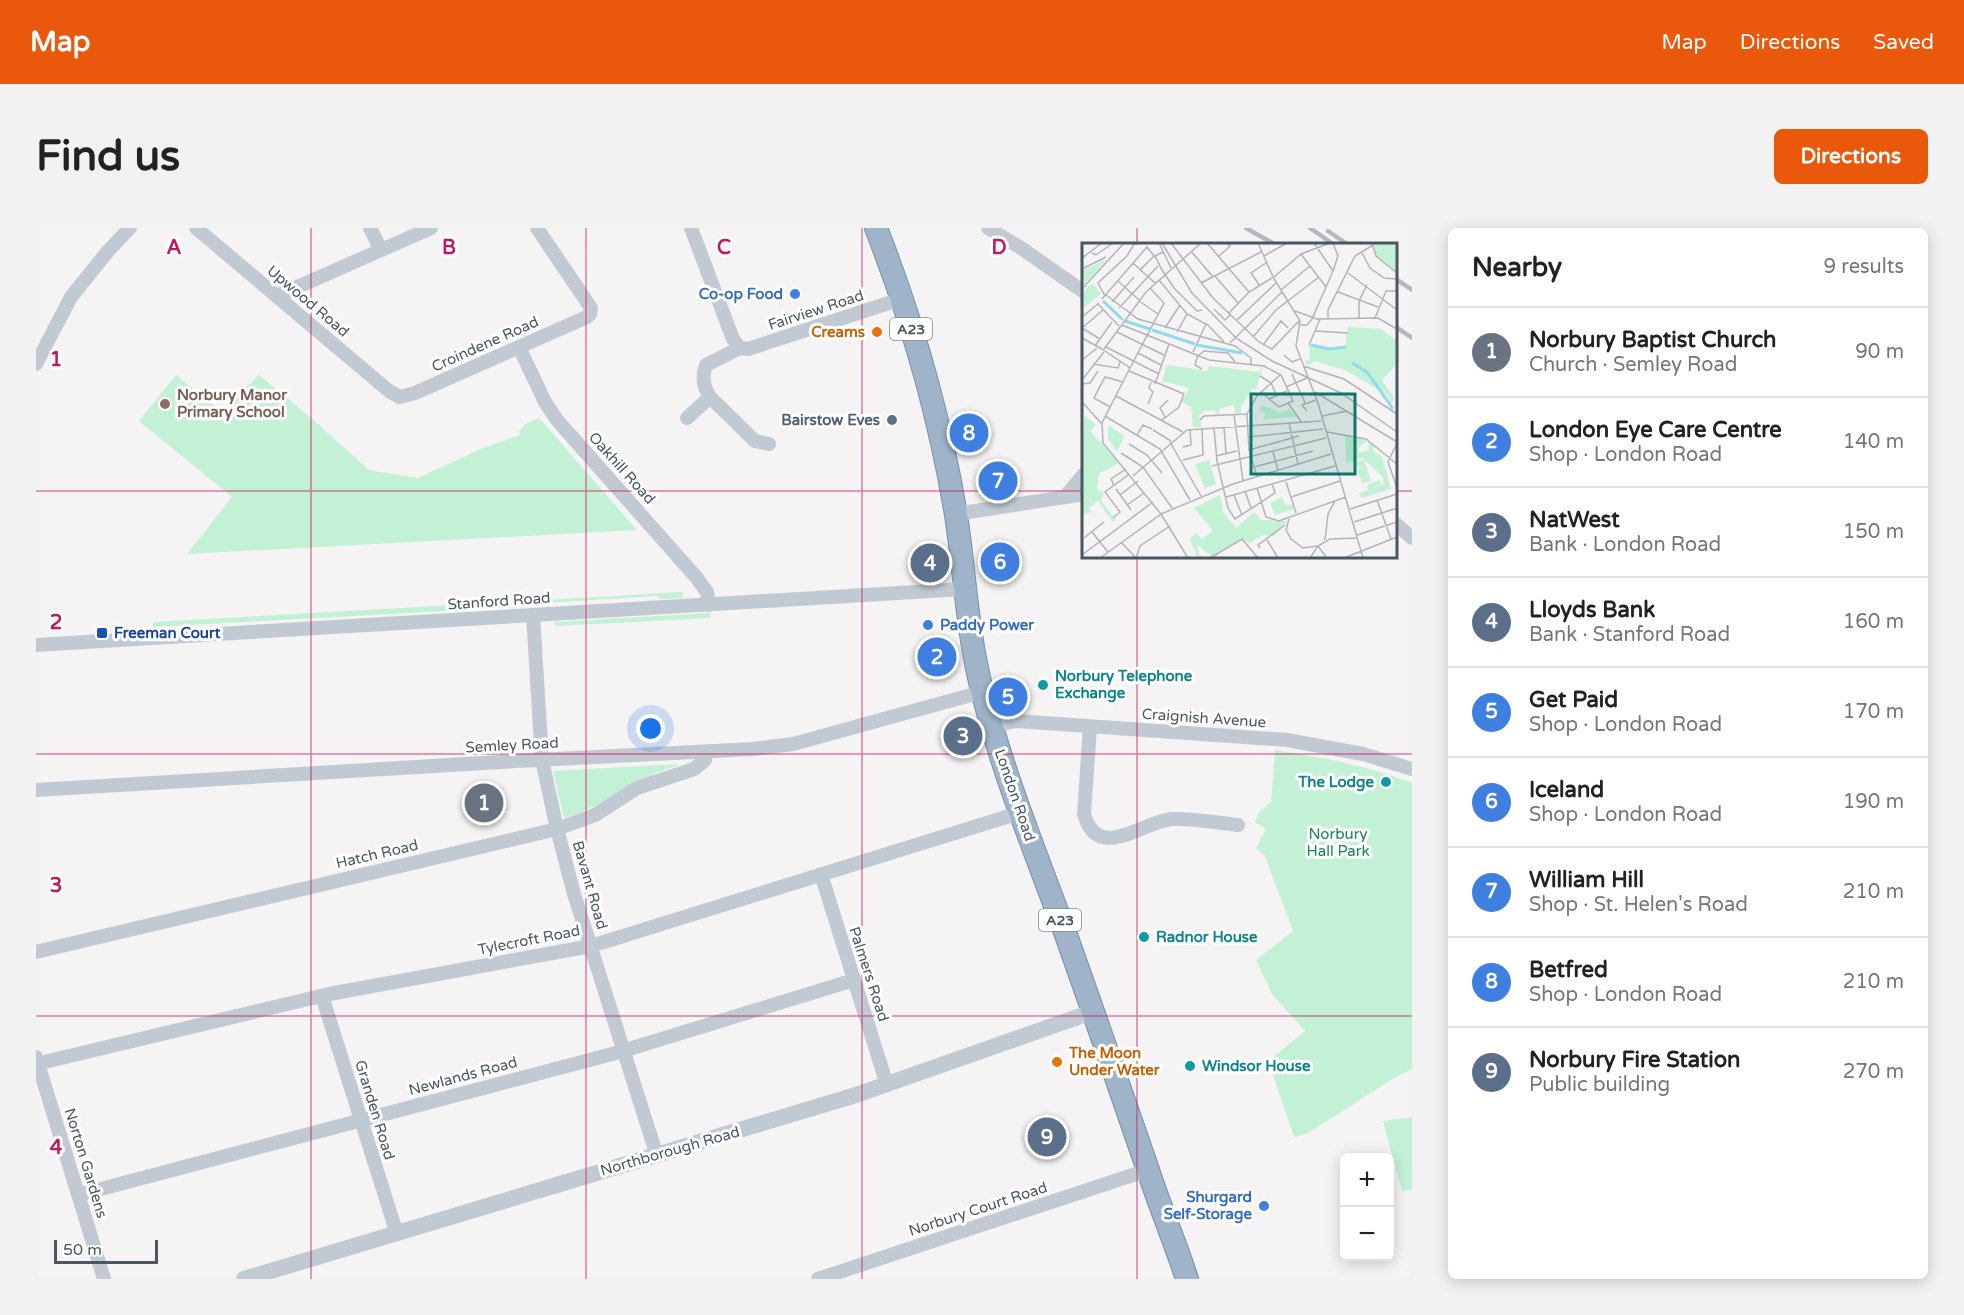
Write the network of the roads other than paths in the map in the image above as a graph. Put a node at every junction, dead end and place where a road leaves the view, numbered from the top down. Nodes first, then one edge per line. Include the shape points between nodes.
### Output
1 (130, 228) edge
2 (196, 228) edge
3 (370, 228) edge
4 (431, 228) edge
5 (537, 228) edge
6 (691, 228) edge
7 (876, 228) edge
8 (988, 228) edge
9 (381, 250) junction
10 (1082, 291) edge
11 (277, 296) junction
12 (902, 299) junction
13 (519, 347) junction
14 (740, 348) junction
15 (36, 364) edge
16 (400, 397) joint
17 (710, 397) junction
18 (687, 418) dead end
19 (769, 444) dead end
20 (1082, 475) edge
21 (1082, 494) edge
22 (1065, 497) junction
23 (956, 514) junction
24 (1397, 526) edge
25 (1412, 538) edge
26 (964, 589) junction
27 (709, 605) junction
28 (532, 615) junction
29 (36, 645) edge
30 (982, 692) junction
31 (992, 725) junction
32 (1090, 727) junction
33 (705, 752) junction
34 (542, 760) junction
35 (1412, 769) edge
36 (36, 790) edge
37 (1019, 813) junction
38 (1239, 825) dead end
39 (557, 829) junction
40 (820, 874) junction
41 (591, 946) junction
42 (36, 952) edge
43 (854, 980) junction
44 (322, 996) junction
45 (1092, 1012) junction
46 (623, 1051) junction
47 (37, 1062) edge
48 (887, 1085) junction
49 (361, 1120) junction
50 (657, 1155) junction
51 (1148, 1170) junction
52 (78, 1195) junction
53 (397, 1234) junction
54 (104, 1279) edge
55 (244, 1279) edge
56 (818, 1279) edge
57 (1187, 1279) edge

1 - 15 street via 71,297
2 - 11 street, Upwood Road
3 - 9 street
4 - 9 street
5 - 13 street, Croindene Road via 591,308 590,314 582,319
6 - 14 street via 733,339
7 - 12 highway, London Road / A23
8 - 10 street
9 - 11 street
11 - 16 street, Upwood Road
12 - 14 street, Fairview Road via 748,349
12 - 23 highway, London Road / A23 via 938,428
13 - 16 street, Croindene Road
13 - 27 street, Oakhill Road via 557,420 696,577 707,592
14 - 17 street, Fairview Road via 706,365 703,375
17 - 18 street
17 - 19 street via 754,441
20 - 22 street
21 - 22 street
22 - 23 street
23 - 26 highway, London Road / A23
24 - 25 street
26 - 27 street, Stanford Road
26 - 30 highway, London Road / A23
27 - 28 street, Stanford Road
28 - 29 street, Stanford Road
28 - 34 street, Bavant Road
30 - 31 highway, London Road / A23
30 - 33 street, Semley Road via 787,745
31 - 32 street, Craignish Avenue via 1016,721
31 - 37 highway, London Road / A23
32 - 35 street, Craignish Avenue via 1287,740 1362,754
32 - 38 street via 1084,814 1089,827 1101,836 1117,838 1171,819
33 - 34 street, Semley Road
33 - 39 street, Hatch Road via 705,760 694,769 637,788 595,815
34 - 36 street, Semley Road
34 - 39 street, Bavant Road
37 - 40 street, Tylecroft Road
37 - 45 highway, London Road / A23
39 - 41 street, Bavant Road
39 - 42 street, Hatch Road
40 - 41 street, Tylecroft Road
40 - 43 street, Palmers Road
41 - 44 street, Tylecroft Road
41 - 46 street, Bavant Road
43 - 46 street, Newlands Road
43 - 48 street, Palmers Road
44 - 47 street, Tylecroft Road
44 - 49 street, Granden Road
45 - 48 street, Northborough Road
45 - 51 highway, London Road / A23
46 - 49 street, Newlands Road
46 - 50 street, Bavant Road
47 - 52 street, Norton Gardens
48 - 50 street, Northborough Road
49 - 52 street, Newlands Road
49 - 53 street, Granden Road
50 - 53 street, Northborough Road
51 - 56 street, Norbury Court Road
51 - 57 highway, London Road / A23
52 - 54 street, Norton Gardens
53 - 55 street, Northborough Road

